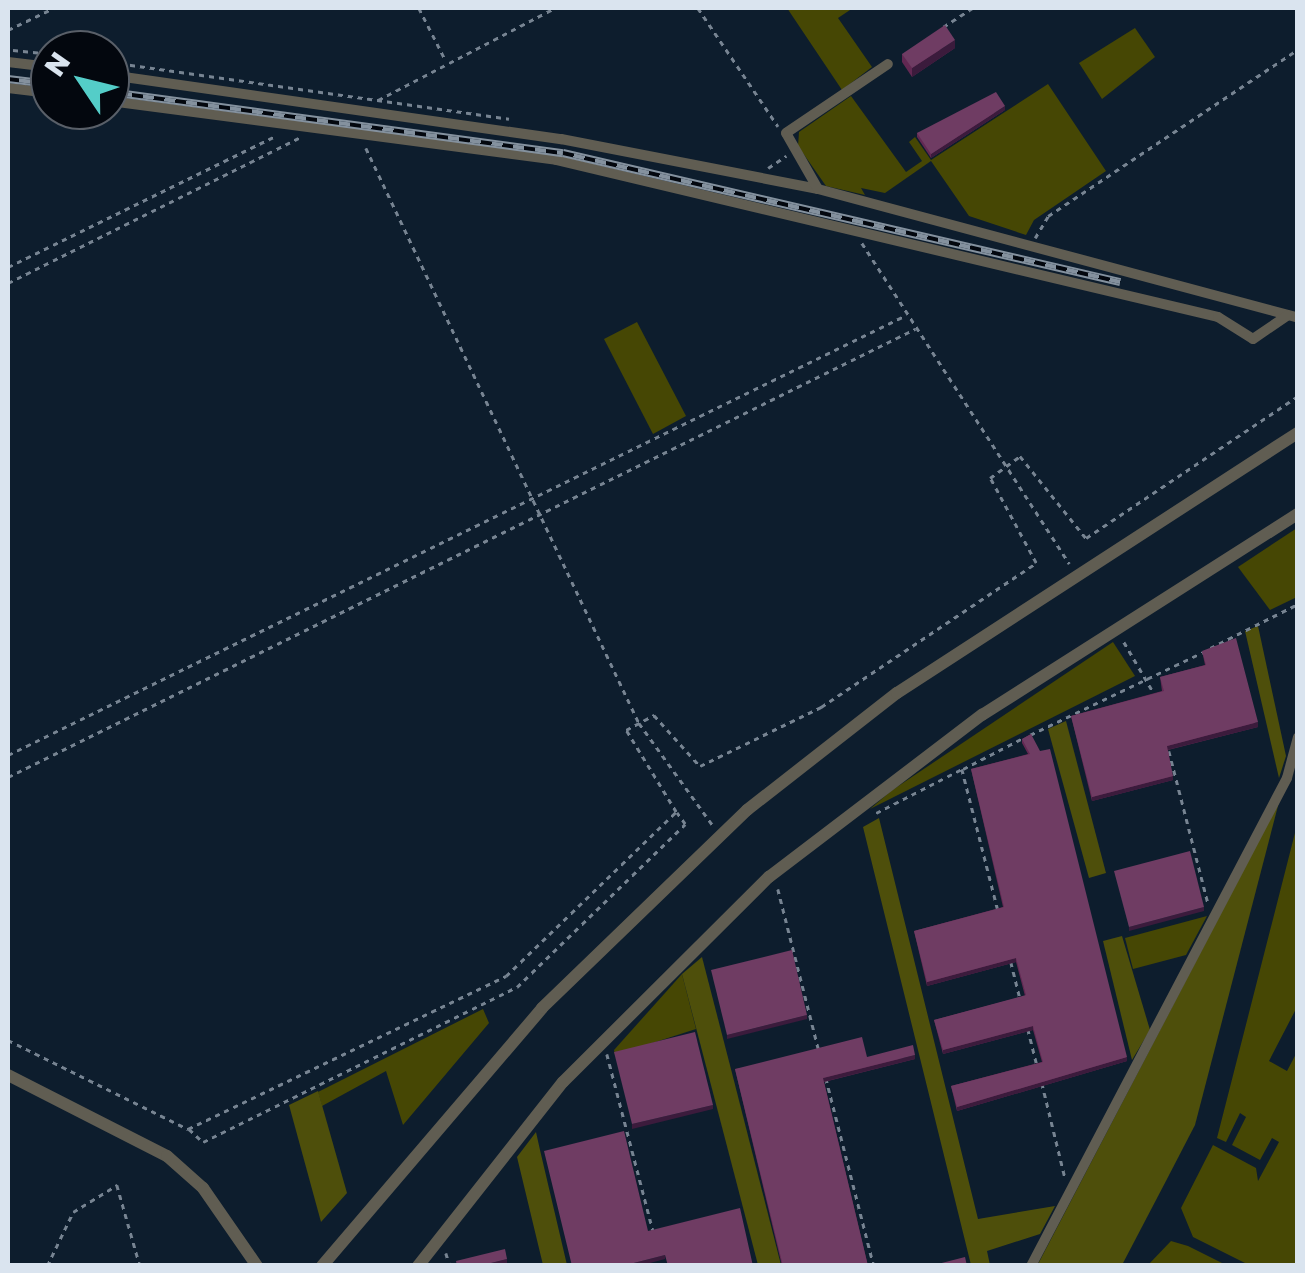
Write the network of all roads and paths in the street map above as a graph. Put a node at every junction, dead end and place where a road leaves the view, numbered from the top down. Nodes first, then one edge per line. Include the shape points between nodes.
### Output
1 (54, 8) edge
2 (420, 8) edge
3 (555, 8) edge
4 (698, 8) edge
5 (972, 8) edge
6 (8, 30) edge
7 (930, 36) edge
8 (1298, 50) edge
9 (446, 60) junction
10 (130, 64) edge
11 (888, 64) dead end
12 (130, 78) edge
13 (380, 95) junction
14 (130, 103) edge
15 (375, 111) junction
16 (291, 123) junction
17 (316, 125) junction
18 (368, 132) junction
19 (786, 133) junction
20 (818, 189) junction
21 (854, 229) junction
22 (1031, 243) junction
23 (8, 268) edge
24 (8, 283) edge
25 (906, 315) junction
26 (1293, 316) edge
27 (915, 329) junction
28 (1298, 396) edge
29 (1298, 433) edge
30 (1006, 466) junction
31 (532, 502) junction
32 (1298, 514) edge
33 (539, 516) junction
34 (1078, 575) junction
35 (1298, 604) edge
36 (1115, 628) junction
37 (1152, 682) junction
38 (1156, 700) edge
39 (639, 723) junction
40 (1166, 737) edge
41 (1298, 738) edge
42 (8, 755) edge
43 (962, 769) junction
44 (8, 776) edge
45 (676, 812) junction
46 (873, 814) dead end
47 (720, 834) junction
48 (769, 876) junction
49 (1212, 919) junction
50 (1001, 923) edge
51 (1006, 942) edge
52 (506, 976) junction
53 (510, 991) junction
54 (1021, 1000) edge
55 (1026, 1020) edge
56 (603, 1039) junction
57 (8, 1040) edge
58 (8, 1075) edge
59 (188, 1128) junction
60 (1070, 1193) junction
61 (657, 1246) edge
62 (47, 1266) edge
63 (140, 1266) edge
64 (257, 1266) edge
65 (322, 1266) edge
66 (418, 1266) edge
67 (874, 1266) edge
68 (1032, 1266) edge

1 - 6 path
2 - 9 path
3 - 9 path
4 - 19 path
5 - 7 path
8 - 22 path via 1048,216
9 - 13 path
10 - 13 path
11 - 19 street
12 - 15 street
13 - 15 path
14 - 16 street
15 - 20 street
16 - 17 street
16 - 23 path
17 - 18 street
17 - 24 path
18 - 21 street via 556,160
18 - 31 path via 364,160
19 - 20 street
20 - 22 street
21 - 25 path
21 - 26 street via 1218,318 1249,343
22 - 26 street
25 - 27 path
25 - 31 path
27 - 30 path
27 - 33 path
28 - 30 path via 1086,538 1020,456
29 - 34 street
30 - 34 path
30 - 39 path via 990,478 1036,563 821,707 700,766 654,715
31 - 33 path
31 - 42 path
32 - 36 street
33 - 39 path
33 - 44 path
34 - 47 street via 882,704
35 - 37 path
36 - 37 path
36 - 48 street via 982,714
37 - 38 path
37 - 43 path
39 - 45 path via 626,730
39 - 47 path
40 - 49 path
41 - 49 street via 1287,778
43 - 46 path
43 - 50 path
45 - 52 path
45 - 53 path via 685,824
47 - 65 street via 542,1008
48 - 56 street
48 - 67 path
49 - 60 street
51 - 54 path
52 - 53 path
52 - 59 path
53 - 59 path via 203,1142
55 - 60 path
56 - 61 path
56 - 66 street
57 - 59 path
58 - 64 street via 168,1156 211,1198
60 - 68 street
62 - 63 path via 73,1212 118,1185

